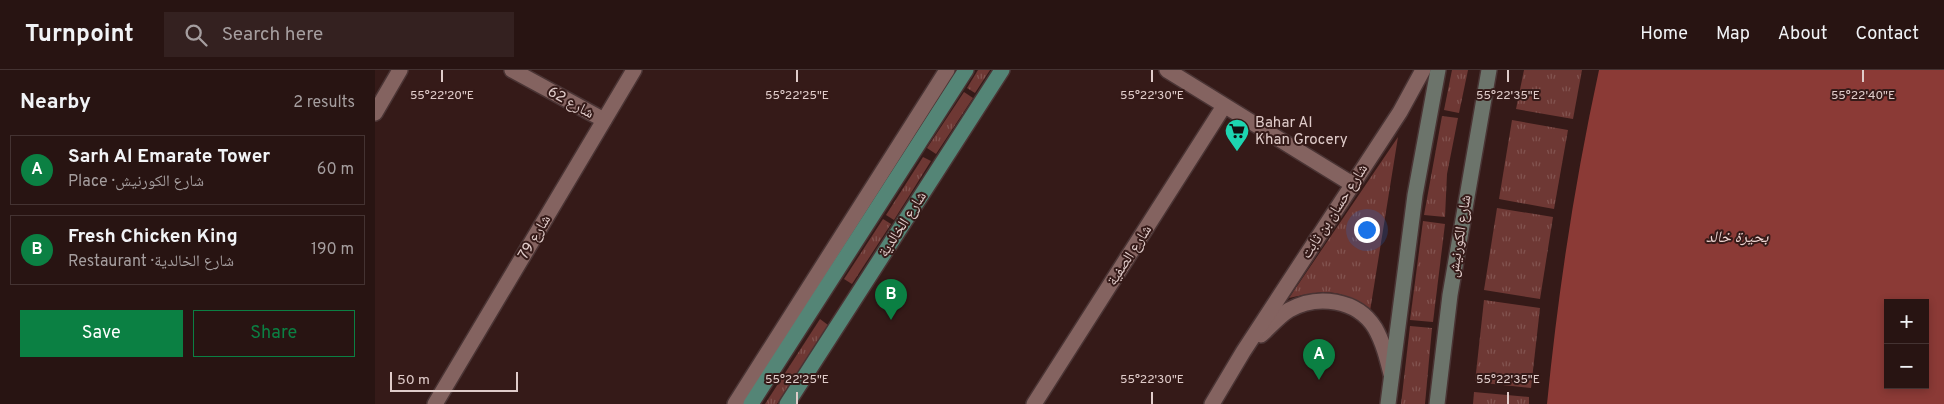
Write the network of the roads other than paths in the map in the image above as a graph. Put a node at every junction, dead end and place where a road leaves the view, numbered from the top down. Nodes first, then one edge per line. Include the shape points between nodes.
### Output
1 (400, 70) edge
2 (512, 70) edge
3 (633, 70) edge
4 (947, 70) edge
5 (966, 70) edge
6 (1002, 70) edge
7 (1167, 70) edge
8 (1423, 70) edge
9 (1438, 70) edge
10 (1477, 70) edge
11 (1489, 70) edge
12 (1485, 86) junction
13 (1224, 106) junction
14 (375, 114) edge
15 (604, 120) junction
16 (899, 146) junction
17 (916, 147) junction
18 (1351, 184) junction
19 (1243, 352) junction
20 (1391, 374) junction
21 (435, 404) edge
22 (735, 404) edge
23 (751, 404) edge
24 (787, 404) edge
25 (1034, 404) edge
26 (1212, 404) edge
27 (1388, 404) edge
28 (1437, 404) edge

1 - 14 street
2 - 15 street, شارع 62
3 - 15 street, شارع 79
4 - 16 street
5 - 17 main road, شارع الخالدية
6 - 24 main road, شارع الخالدية
7 - 13 street
8 - 18 street, شارع حسان بن ثابت via 1400,112
9 - 20 main road via 1415,196
10 - 12 main road
11 - 12 main road, شارع الكورنيش
12 - 28 main road, شارع الكورنيش via 1450,295
13 - 18 street
13 - 25 street, شارع الصفية
15 - 21 street, شارع 79
16 - 17 main road
16 - 22 street
17 - 23 main road, شارع الخالدية
18 - 19 street, شارع حسان بن ثابت
19 - 20 street, شارع حسان بن ثابت via 1289,310 1320,300 1337,302 1346,304 1373,325
19 - 26 street, شارع حسان بن ثابت
20 - 27 main road

